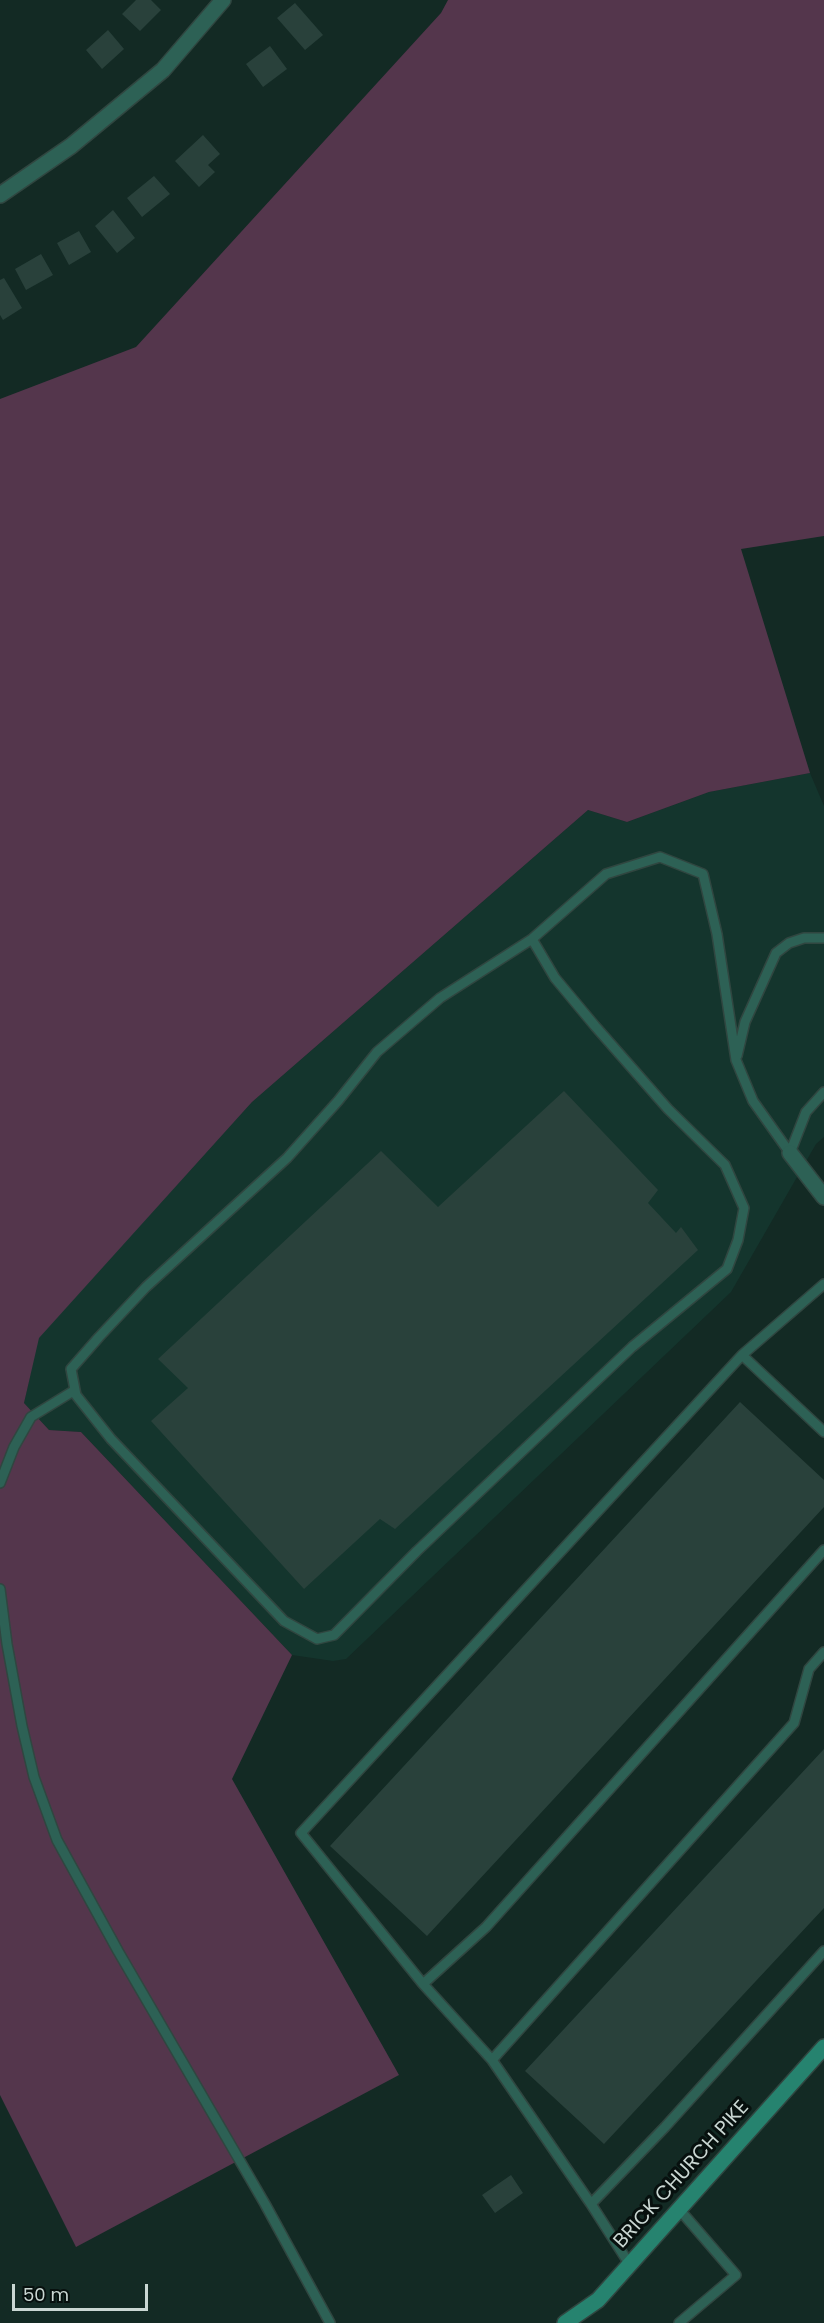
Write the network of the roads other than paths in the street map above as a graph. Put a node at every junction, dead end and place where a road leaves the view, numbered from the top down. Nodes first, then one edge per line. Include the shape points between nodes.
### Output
1 (223, 0) edge
2 (0, 195) edge
3 (824, 938) edge
4 (532, 939) junction
5 (736, 1060) junction
6 (824, 1092) edge
7 (790, 1153) junction
8 (824, 1197) edge
9 (824, 1284) edge
10 (742, 1355) junction
11 (75, 1390) junction
12 (824, 1432) edge
13 (0, 1483) edge
14 (824, 1550) edge
15 (0, 1589) edge
16 (823, 1655) edge
17 (824, 1951) edge
18 (423, 1984) junction
19 (824, 2047) edge
20 (492, 2060) junction
21 (591, 2204) junction
22 (680, 2209) junction
23 (630, 2265) junction
24 (330, 2323) edge
25 (565, 2323) edge
26 (679, 2323) edge

1 - 2 street via 163,70 71,146
3 - 5 lane via 797,940 776,953 745,1022
4 - 5 lane via 606,874 660,857 703,874 717,934
4 - 11 lane via 440,998 377,1052 287,1158 99,1336 71,1370
4 - 11 lane via 555,978 595,1026 668,1109 725,1165 744,1208 727,1269 632,1347 334,1635 317,1639 284,1621 111,1439
5 - 7 lane via 753,1101
6 - 7 lane via 806,1113
7 - 8 street
9 - 10 lane
10 - 12 lane
10 - 18 lane via 301,1833
11 - 13 lane via 31,1417
14 - 18 lane via 486,1927
15 - 24 lane via 22,1726 34,1777 57,1840
16 - 20 lane via 809,1669 794,1723
17 - 21 lane
18 - 20 lane
19 - 22 main road, BRICK CHURCH PIKE
20 - 21 lane
21 - 23 lane
22 - 23 main road, BRICK CHURCH PIKE
22 - 26 lane via 736,2275
23 - 25 main road, BRICK CHURCH PIKE via 598,2300

